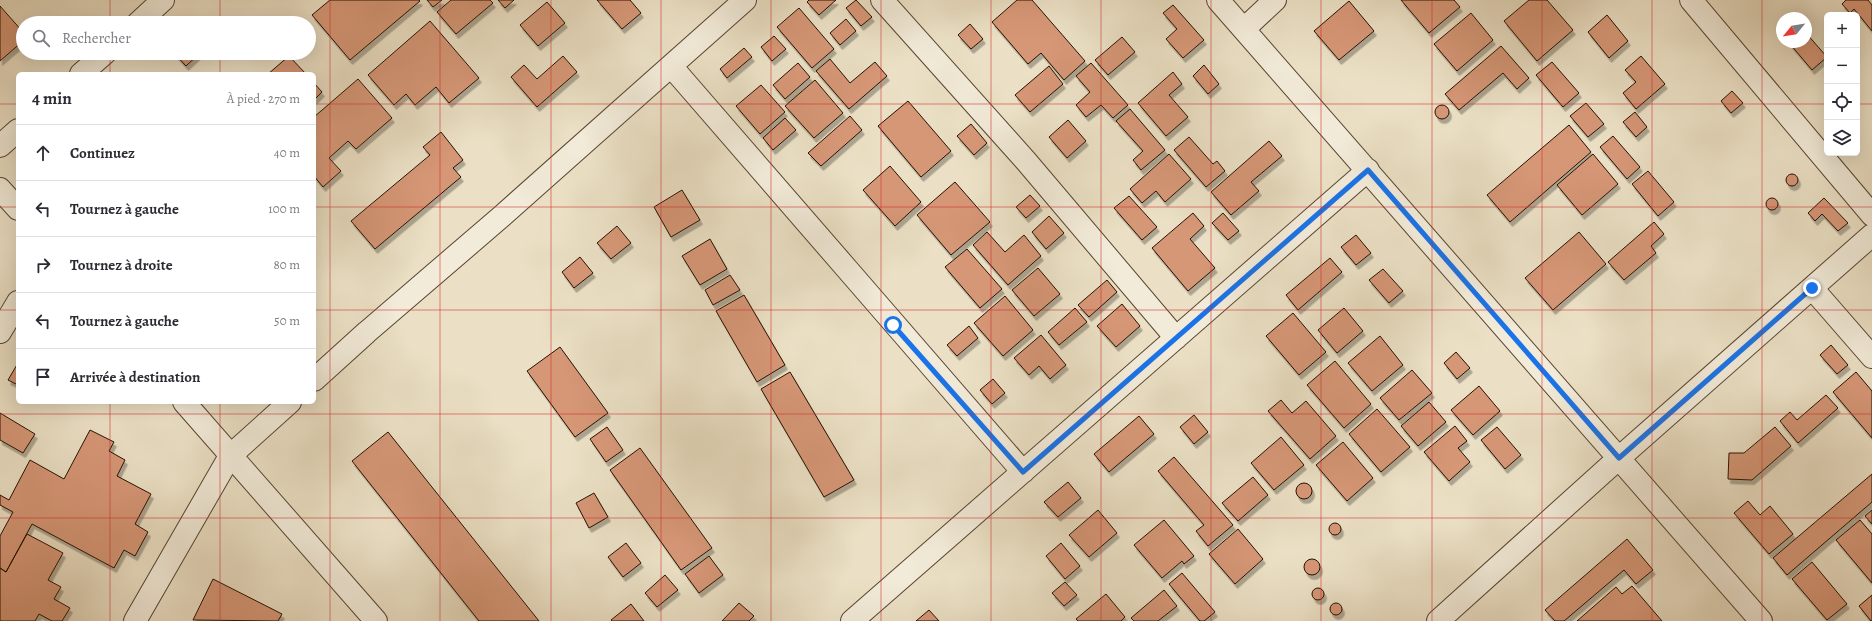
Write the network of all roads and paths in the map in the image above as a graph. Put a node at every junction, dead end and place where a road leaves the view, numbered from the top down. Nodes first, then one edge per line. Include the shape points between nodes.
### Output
1 (163, 0) edge
2 (882, 0) edge
3 (1218, 0) edge
4 (1275, 0) edge
5 (1691, 0) edge
6 (738, 2) edge
7 (146, 16) edge
8 (1244, 29) junction
9 (97, 60) edge
10 (671, 66) junction
11 (83, 72) edge
12 (16, 132) edge
13 (0, 146) edge
14 (1368, 170) junction
15 (0, 189) edge
16 (16, 207) edge
17 (1872, 215) edge
18 (1872, 236) edge
19 (1812, 288) junction
20 (16, 305) edge
21 (0, 332) edge
22 (1176, 338) junction
23 (1872, 357) edge
24 (316, 378) edge
25 (186, 404) edge
26 (288, 404) edge
27 (230, 456) junction
28 (1619, 458) junction
29 (1023, 472) junction
30 (135, 621) edge
31 (376, 621) edge
32 (852, 621) edge
33 (1438, 621) edge
34 (1760, 621) edge

1 - 7 street
2 - 22 street via 1026,161
3 - 8 street
4 - 8 street
5 - 17 street
6 - 10 street
8 - 14 street
9 - 11 street
10 - 24 street
10 - 29 street
12 - 13 street
14 - 22 street
14 - 28 street
15 - 16 street
18 - 19 street
19 - 23 street
19 - 28 street
20 - 21 street
22 - 29 street
25 - 27 street
26 - 27 street
27 - 30 street
27 - 31 street
28 - 33 street
28 - 34 street
29 - 32 street

